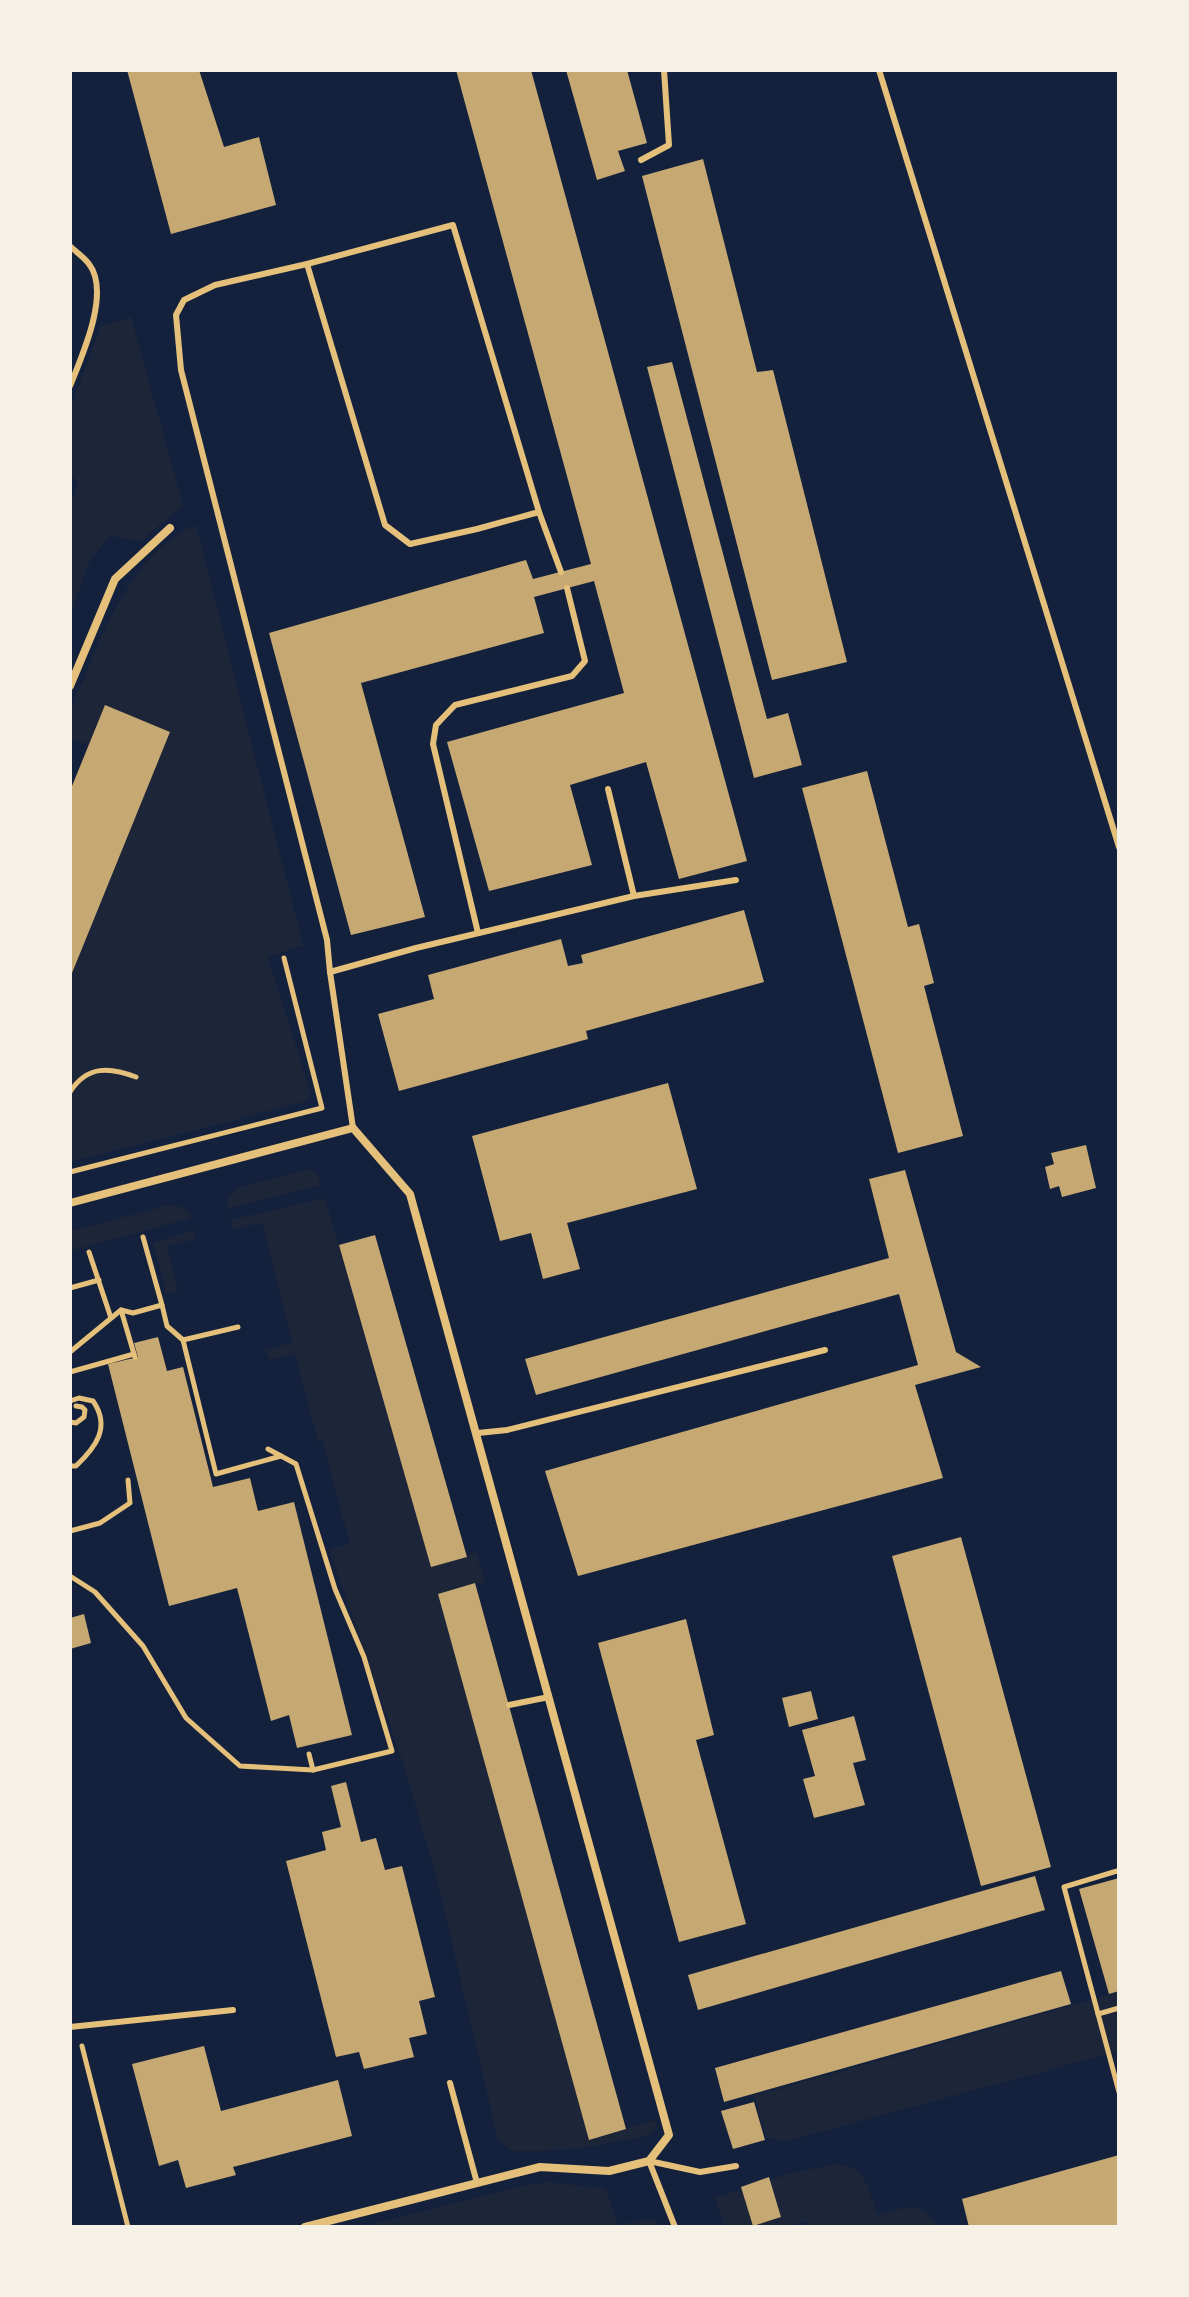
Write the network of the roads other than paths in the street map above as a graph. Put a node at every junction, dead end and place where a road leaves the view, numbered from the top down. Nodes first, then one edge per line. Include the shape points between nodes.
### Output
1 (664, 70) edge
2 (879, 70) edge
3 (641, 160) dead end
4 (70, 246) edge
5 (307, 264) junction
6 (70, 386) edge
7 (539, 512) junction
8 (170, 528) dead end
9 (561, 572) dead end
10 (567, 588) dead end
11 (70, 686) edge
12 (608, 789) dead end
13 (1119, 847) edge
14 (736, 880) dead end
15 (634, 896) junction
16 (478, 933) junction
17 (330, 972) junction
18 (353, 1128) junction
19 (70, 1203) edge
20 (825, 1350) dead end
21 (478, 1433) junction
22 (549, 1697) junction
23 (509, 1705) dead end
24 (233, 2010) dead end
25 (74, 2026) edge
26 (450, 2083) dead end
27 (649, 2161) junction
28 (736, 2166) dead end
29 (477, 2183) junction
30 (305, 2227) edge
31 (675, 2227) edge

1 - 3 lane via 669,145
2 - 13 lane
4 - 6 lane via 91,265 98,298
5 - 7 lane via 385,525 410,544
5 - 7 lane via 453,225
5 - 17 lane via 215,285 184,300 176,315 181,370 327,940
7 - 9 lane
8 - 11 street via 115,579
10 - 16 lane via 585,661 572,676 455,705 436,725 433,744
12 - 15 lane
14 - 15 lane
15 - 16 lane
16 - 17 lane
17 - 18 lane
18 - 19 street
18 - 21 street via 410,1194
20 - 21 lane
21 - 22 street
22 - 23 lane
22 - 27 street via 669,2135
24 - 25 lane
26 - 29 lane
27 - 28 lane via 700,2172
27 - 29 street via 609,2171 540,2167
27 - 31 lane
29 - 30 street

